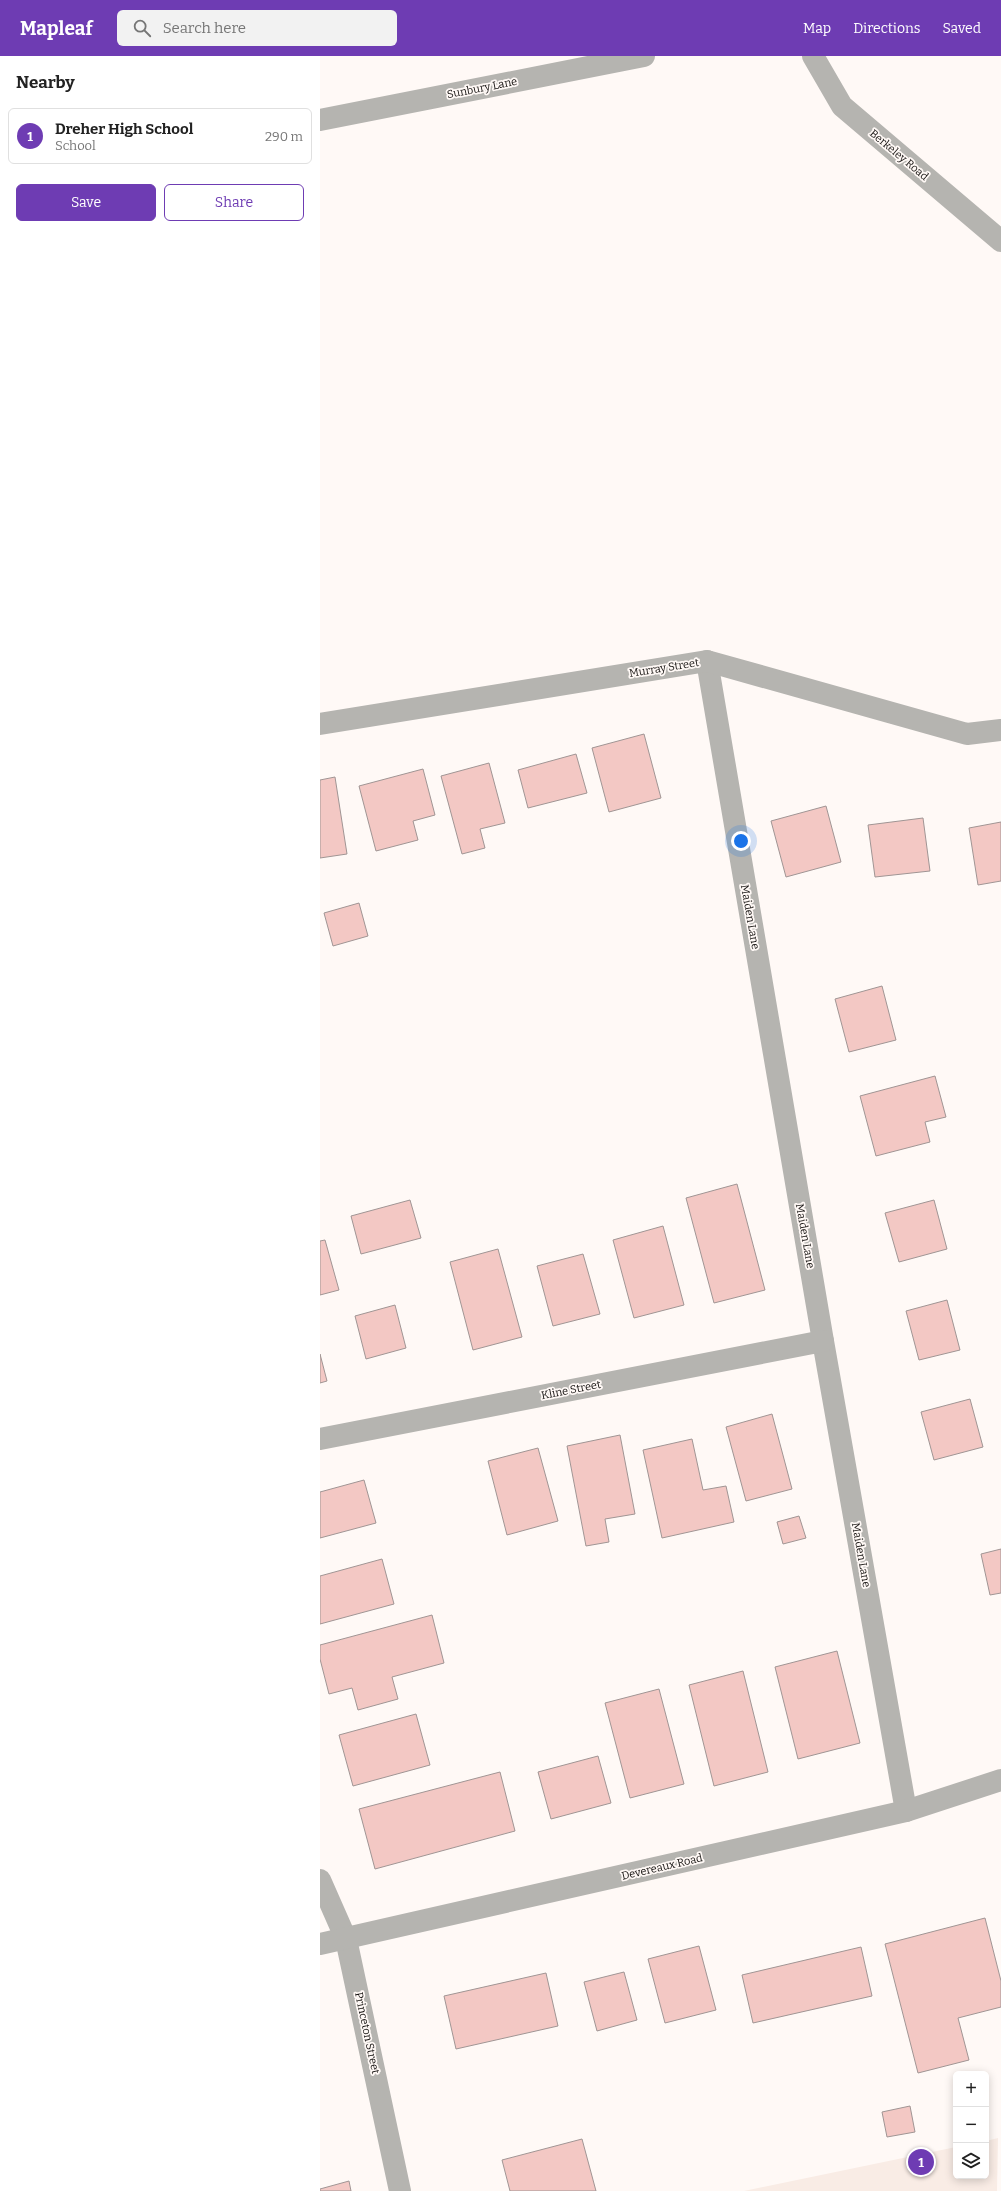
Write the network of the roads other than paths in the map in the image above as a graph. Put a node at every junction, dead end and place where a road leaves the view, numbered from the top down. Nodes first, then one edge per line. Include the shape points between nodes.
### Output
1 (644, 56) edge
2 (813, 56) edge
3 (320, 120) edge
4 (1001, 241) edge
5 (707, 661) junction
6 (320, 724) edge
7 (1001, 730) edge
8 (823, 1341) junction
9 (320, 1439) edge
10 (1001, 1780) edge
11 (906, 1811) junction
12 (320, 1880) edge
13 (346, 1939) junction
14 (320, 1944) edge
15 (400, 2191) edge

1 - 3 street, Sunbury Lane
2 - 4 street, Berkeley Road via 842,106
5 - 6 street, Murray Street
5 - 7 street, Murray Street via 967,734
5 - 8 street, Maiden Lane
8 - 9 street, Kline Street
8 - 11 street, Maiden Lane
10 - 11 street, Devereaux Road
11 - 13 street, Devereaux Road
12 - 13 street, Princeton Street
13 - 14 street, Devereaux Road
13 - 15 street, Princeton Street

